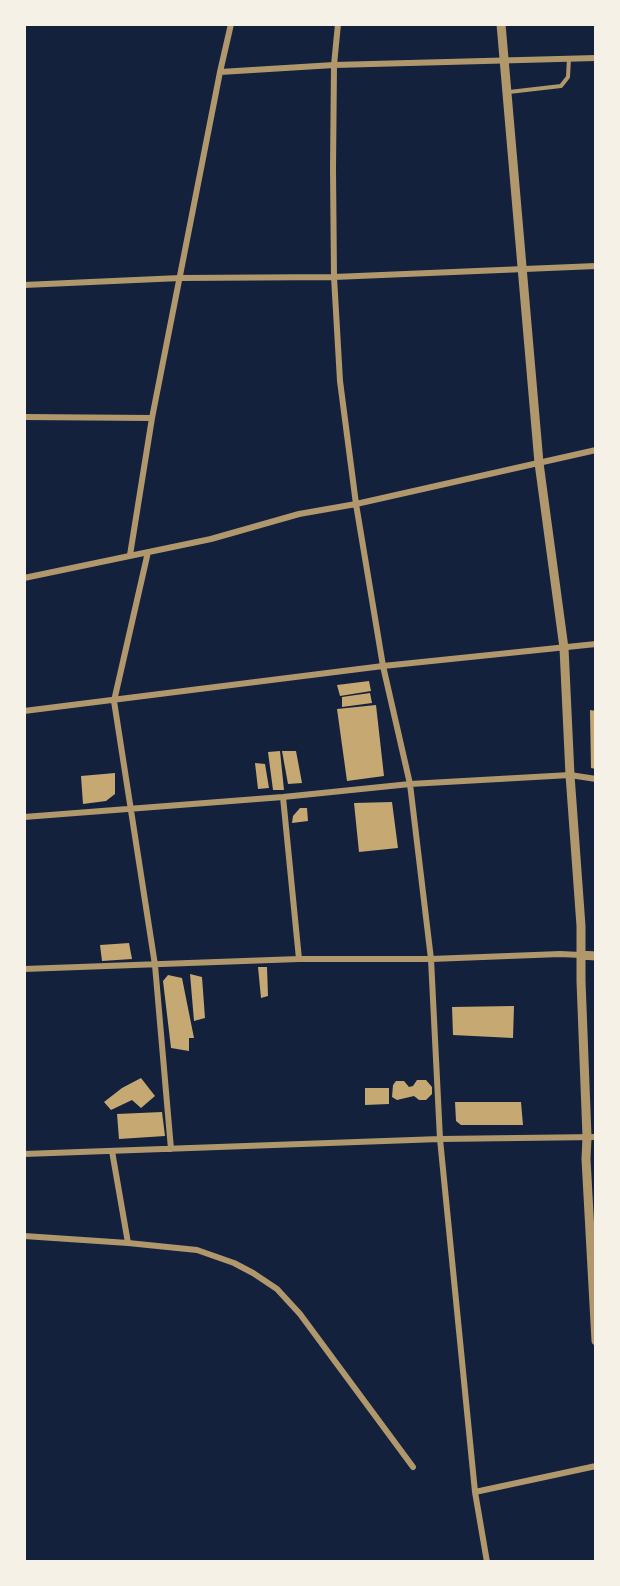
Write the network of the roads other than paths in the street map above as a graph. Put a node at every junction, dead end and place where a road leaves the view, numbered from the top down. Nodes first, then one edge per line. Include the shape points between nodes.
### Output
1 (231, 24) edge
2 (338, 24) edge
3 (501, 24) edge
4 (569, 58) junction
5 (596, 58) edge
6 (504, 60) junction
7 (334, 65) junction
8 (220, 72) junction
9 (506, 93) junction
10 (596, 266) edge
11 (521, 269) junction
12 (334, 277) junction
13 (180, 278) junction
14 (24, 285) edge
15 (24, 417) edge
16 (152, 418) junction
17 (596, 450) edge
18 (539, 463) junction
19 (356, 504) junction
20 (148, 552) junction
21 (130, 555) junction
22 (24, 578) edge
23 (596, 644) edge
24 (564, 648) junction
25 (383, 666) junction
26 (114, 701) junction
27 (24, 711) edge
28 (570, 776) junction
29 (596, 778) edge
30 (410, 784) junction
31 (283, 797) junction
32 (129, 808) junction
33 (24, 817) edge
34 (581, 955) junction
35 (596, 956) edge
36 (299, 959) junction
37 (431, 959) junction
38 (155, 965) junction
39 (24, 969) edge
40 (592, 1137) edge
41 (440, 1139) junction
42 (171, 1149) junction
43 (112, 1151) junction
44 (24, 1154) edge
45 (24, 1236) edge
46 (128, 1243) junction
47 (596, 1341) edge
48 (596, 1466) edge
49 (413, 1467) dead end
50 (474, 1492) junction
51 (487, 1562) edge

1 - 8 street
2 - 7 street
3 - 6 street
4 - 5 street
4 - 6 street
4 - 9 lane via 568,77 561,86
6 - 7 street
6 - 9 street
7 - 8 street
7 - 12 street
8 - 13 street
9 - 11 street
10 - 11 street
11 - 12 street
11 - 18 street
12 - 13 street
12 - 19 street via 340,381
13 - 14 street
13 - 16 street
15 - 16 street
16 - 21 street
17 - 18 street
18 - 19 street
18 - 24 street
19 - 20 street via 299,514
19 - 25 street
20 - 21 street
20 - 26 street
21 - 22 street
23 - 24 street
24 - 25 street
24 - 28 street
25 - 26 street
25 - 30 street
26 - 27 street
26 - 32 street
28 - 29 street
28 - 30 street
28 - 34 street
30 - 31 street
30 - 37 street
31 - 32 street
31 - 36 street
32 - 33 street
32 - 38 street
34 - 35 street
34 - 37 street
34 - 40 street
36 - 37 street
36 - 38 street
37 - 41 street
38 - 39 street
38 - 42 street
40 - 41 street
40 - 47 street via 586,1159
41 - 42 street
41 - 50 street
42 - 43 street
43 - 44 street
43 - 46 street
45 - 46 street
46 - 49 street via 197,1250 234,1263 277,1289 300,1314
48 - 50 street
50 - 51 street

